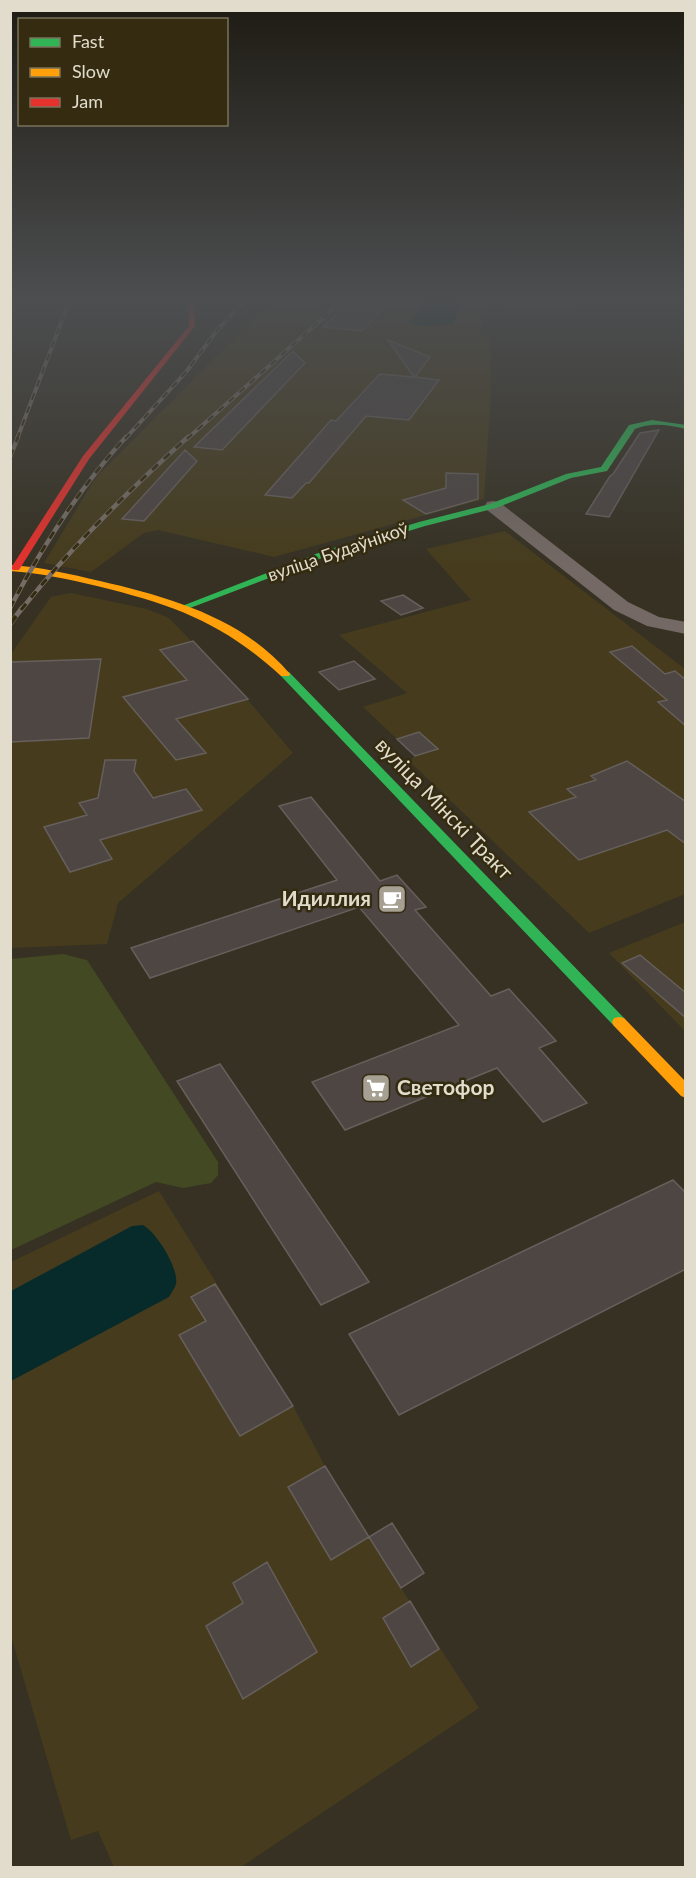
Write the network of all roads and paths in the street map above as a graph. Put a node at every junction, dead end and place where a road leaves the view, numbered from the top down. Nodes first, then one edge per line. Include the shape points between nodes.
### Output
1 (141, 390) edge
2 (686, 427) edge
3 (493, 506) junction
4 (13, 568) edge
5 (187, 606) junction
6 (686, 628) edge
7 (686, 1092) edge

1 - 4 street via 86,458
2 - 3 street, вуліца Будаўнікоў via 659,422 638,424 604,469 569,476
3 - 5 street, вуліца Будаўнікоў via 324,554
3 - 6 street via 621,606 654,622
4 - 5 street, вуліца Мінскі Тракт via 50,573
5 - 7 street, вуліца Мінскі Тракт via 240,634 269,659

